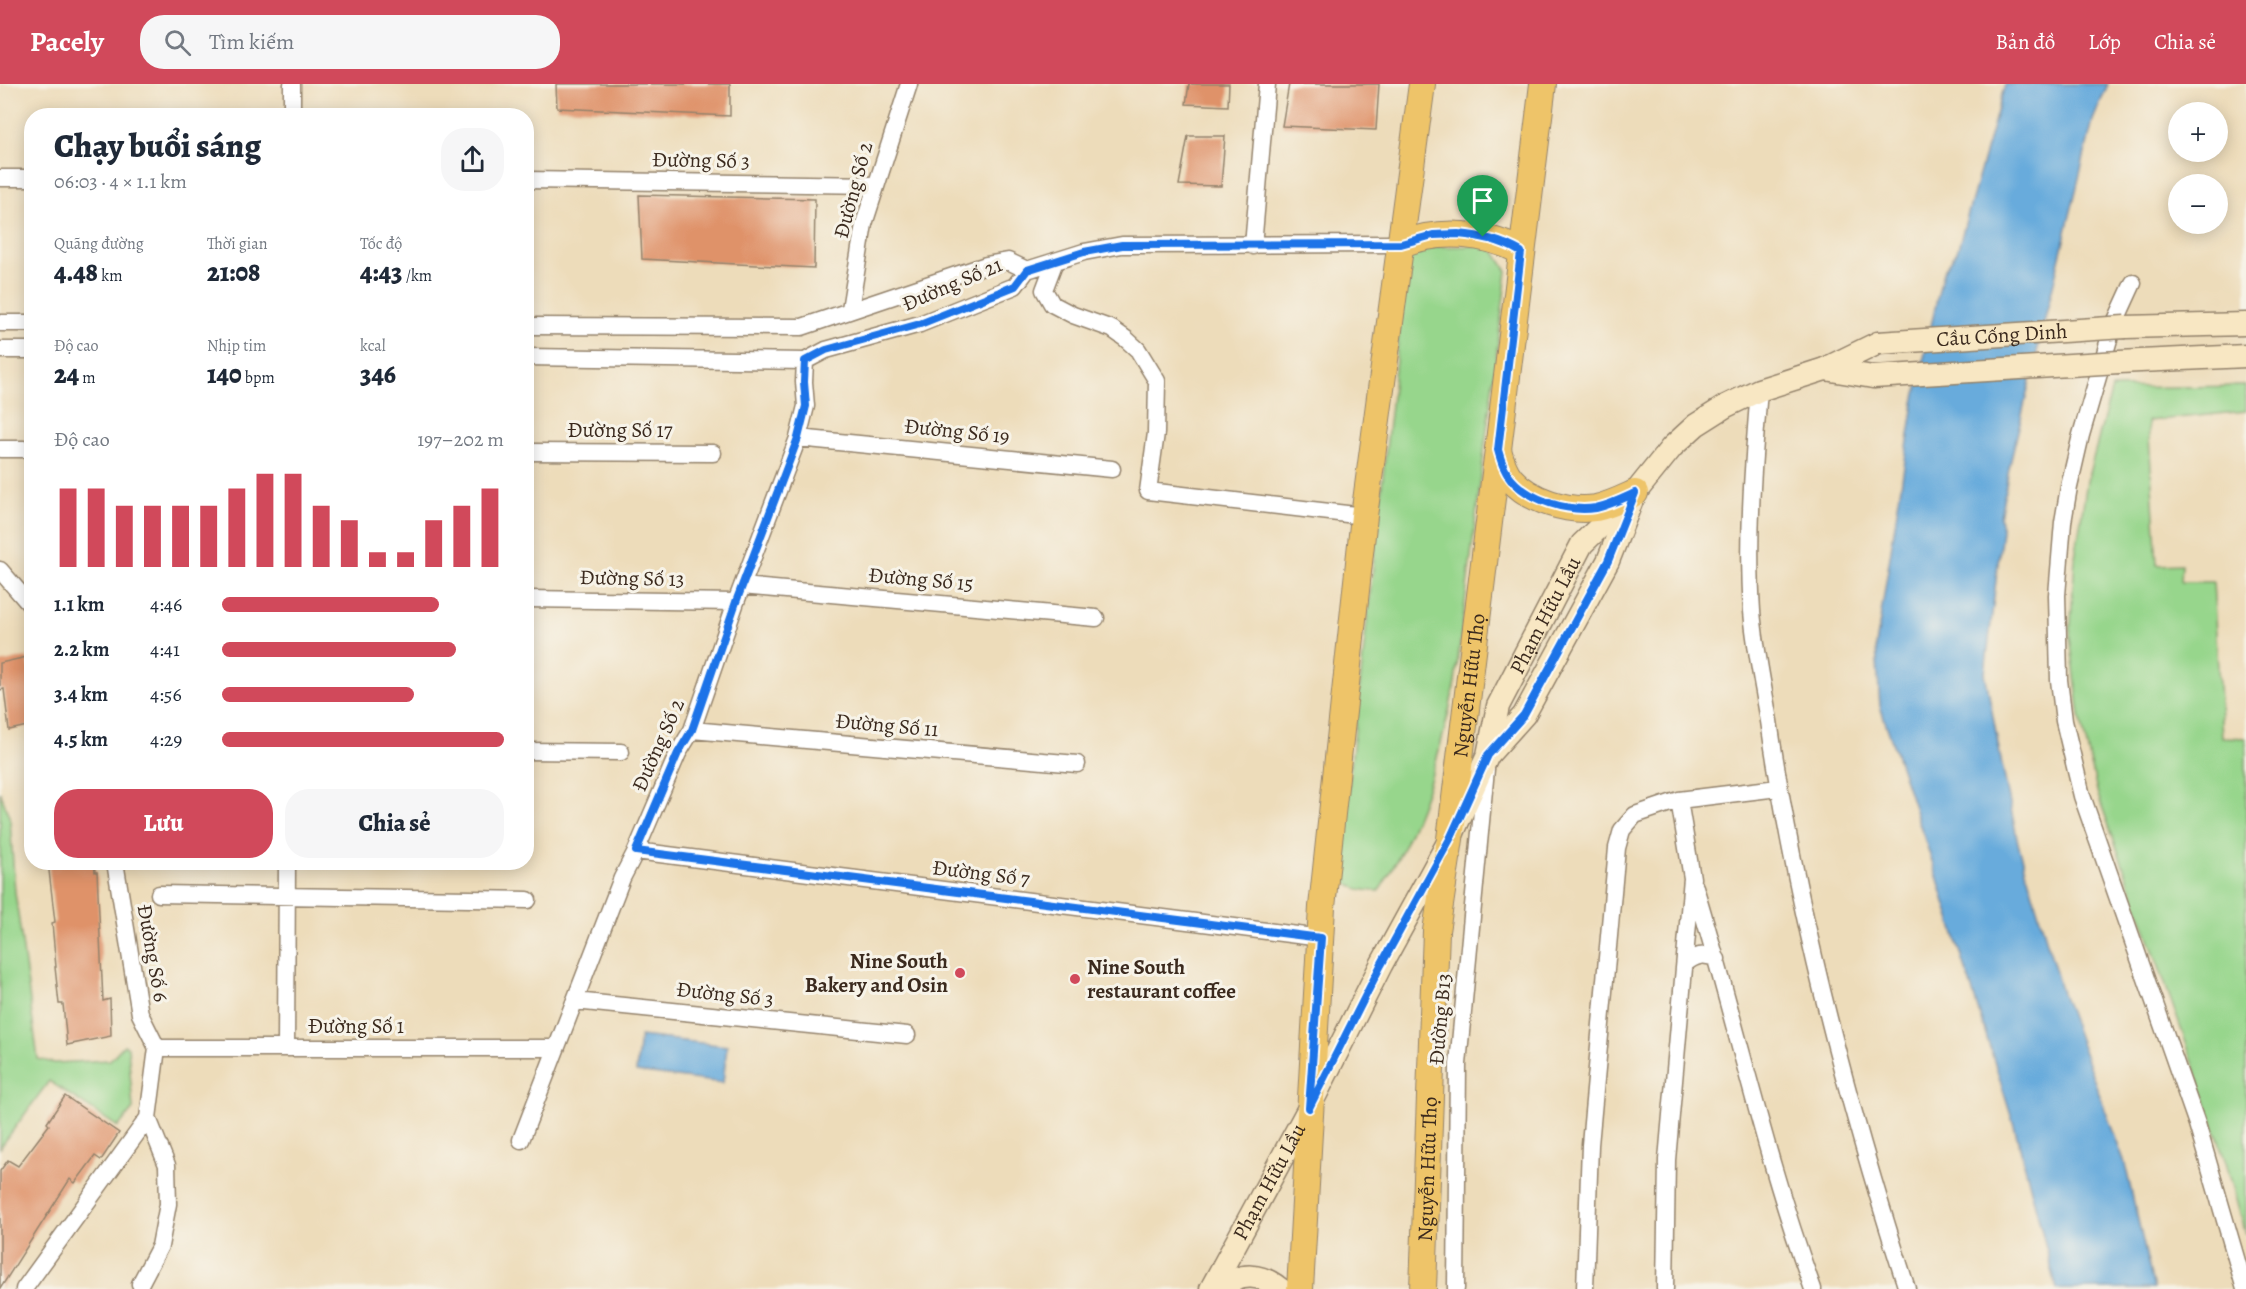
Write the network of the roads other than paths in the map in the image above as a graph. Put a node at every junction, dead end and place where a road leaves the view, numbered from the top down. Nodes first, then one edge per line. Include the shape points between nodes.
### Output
1 (292, 84) edge
2 (909, 84) edge
3 (1267, 84) edge
4 (1422, 84) edge
5 (1543, 84) edge
6 (292, 108) edge
7 (0, 178) edge
8 (24, 178) edge
9 (534, 180) edge
10 (875, 185) junction
11 (1401, 244) junction
12 (1252, 246) junction
13 (1521, 252) junction
14 (1055, 261) junction
15 (1027, 270) junction
16 (2133, 283) dead end
17 (850, 309) junction
18 (0, 322) edge
19 (24, 323) edge
20 (2246, 324) edge
21 (534, 326) edge
22 (1878, 343) joint
23 (0, 350) edge
24 (24, 350) edge
25 (2246, 356) edge
26 (534, 357) edge
27 (805, 361) junction
28 (1825, 369) junction
29 (1873, 377) joint
30 (1759, 390) junction
31 (798, 438) junction
32 (0, 449) edge
33 (24, 449) edge
34 (1498, 450) junction
35 (534, 452) edge
36 (713, 453) dead end
37 (1112, 469) dead end
38 (1635, 493) junction
39 (1364, 516) junction
40 (0, 570) edge
41 (739, 594) junction
42 (24, 598) edge
43 (534, 599) edge
44 (1096, 618) dead end
45 (692, 730) junction
46 (534, 751) edge
47 (621, 752) dead end
48 (1488, 755) junction
49 (1077, 764) dead end
50 (1778, 788) junction
51 (1679, 800) junction
52 (1450, 839) junction
53 (636, 851) junction
54 (116, 870) edge
55 (287, 870) edge
56 (1692, 878) junction
57 (159, 894) dead end
58 (286, 896) junction
59 (528, 900) dead end
60 (1321, 938) junction
61 (1717, 959) junction
62 (1684, 964) junction
63 (574, 1001) junction
64 (907, 1035) dead end
65 (157, 1048) junction
66 (286, 1048) junction
67 (555, 1048) junction
68 (1309, 1108) junction
69 (148, 1118) junction
70 (521, 1140) dead end
71 (140, 1284) dead end
72 (24, 1289) edge
73 (1211, 1289) edge
74 (1222, 1289) edge
75 (1280, 1289) edge
76 (1300, 1289) edge
77 (1423, 1289) edge
78 (1456, 1289) edge
79 (1585, 1289) edge
80 (1665, 1289) edge
81 (1813, 1289) edge
82 (1907, 1289) edge
83 (2245, 1289) edge

1 - 6 street
2 - 10 street, Đường Số 2
3 - 12 street
4 - 11 main road
5 - 13 main road, Nguyễn Hữu Thọ
7 - 8 street
9 - 10 street, Đường Số 3
10 - 17 street, Đường Số 2 via 864,224
11 - 12 street
11 - 13 main road via 1433,235 1458,234 1509,244
11 - 39 main road
12 - 14 street via 1122,245
13 - 34 main road, Nguyễn Hữu Thọ
14 - 15 street
14 - 39 street via 1044,290 1053,304 1112,329 1138,350 1157,381 1156,433 1148,491
15 - 17 street, Đường Số 21 via 1008,261 986,265
15 - 27 street, Đường Số 21 via 1015,286 920,324 826,350
16 - 83 street via 2112,329 2073,462 2057,595 2059,680 2064,721 2082,796 2197,1124
17 - 21 street, Đường Số 21 via 802,327
18 - 19 street
20 - 22 main road, Cầu Cống Dinh, bridge via 2125,327
22 - 28 main road, Phạm Hữu Lầu
23 - 24 street
25 - 29 main road, Cầu Cống Dinh, bridge
26 - 27 street, Đường Số 21
27 - 31 street, Đường Số 2 via 806,406
28 - 29 main road, Phạm Hữu Lầu
28 - 30 main road, Phạm Hữu Lầu
30 - 38 main road, Phạm Hữu Lầu via 1696,425 1672,447
30 - 50 street via 1751,485 1752,612
31 - 37 street, Đường Số 19
31 - 41 street, Đường Số 2
32 - 33 street
34 - 38 main road via 1512,480 1544,501 1580,509 1596,508
34 - 52 main road, Nguyễn Hữu Thọ
35 - 36 street, Đường Số 17
38 - 48 main road, Phạm Hữu Lầu via 1608,561 1524,715
38 - 48 main road, Phạm Hữu Lầu via 1582,544 1498,706
39 - 60 main road
40 - 42 street
41 - 43 street, Đường Số 13
41 - 44 street, Đường Số 15
41 - 45 street, Đường Số 2
45 - 49 street, Đường Số 11
45 - 53 street, Đường Số 2 via 678,753
46 - 47 street
48 - 52 main road, Phạm Hữu Lầu
48 - 78 street, Đường B13 via 1458,1064
50 - 51 street
50 - 82 street via 1815,961
51 - 56 street
51 - 79 street via 1635,815 1622,830 1617,848 1590,1145
52 - 68 main road, Phạm Hữu Lầu
52 - 77 main road, Nguyễn Hữu Thọ via 1436,931
53 - 60 street, Đường Số 7
53 - 63 street, Đường Số 2
54 - 65 street, Đường Số 6 via 140,1014
55 - 58 street
56 - 61 street
56 - 62 street
57 - 58 street
58 - 59 street
58 - 66 street
60 - 68 main road
61 - 62 street via 1700,955
61 - 81 street via 1791,1229
62 - 80 street via 1668,1160
63 - 64 street, Đường Số 3
63 - 67 street, Đường Số 2
65 - 66 street, Đường Số 1
65 - 69 street
66 - 67 street, Đường Số 1
67 - 70 street, Đường Số 2
68 - 73 main road, Phạm Hữu Lầu
68 - 76 main road
69 - 71 street via 167,1165 168,1204 160,1246
69 - 72 street
74 - 75 main road via 1230,1281 1249,1275 1270,1281

